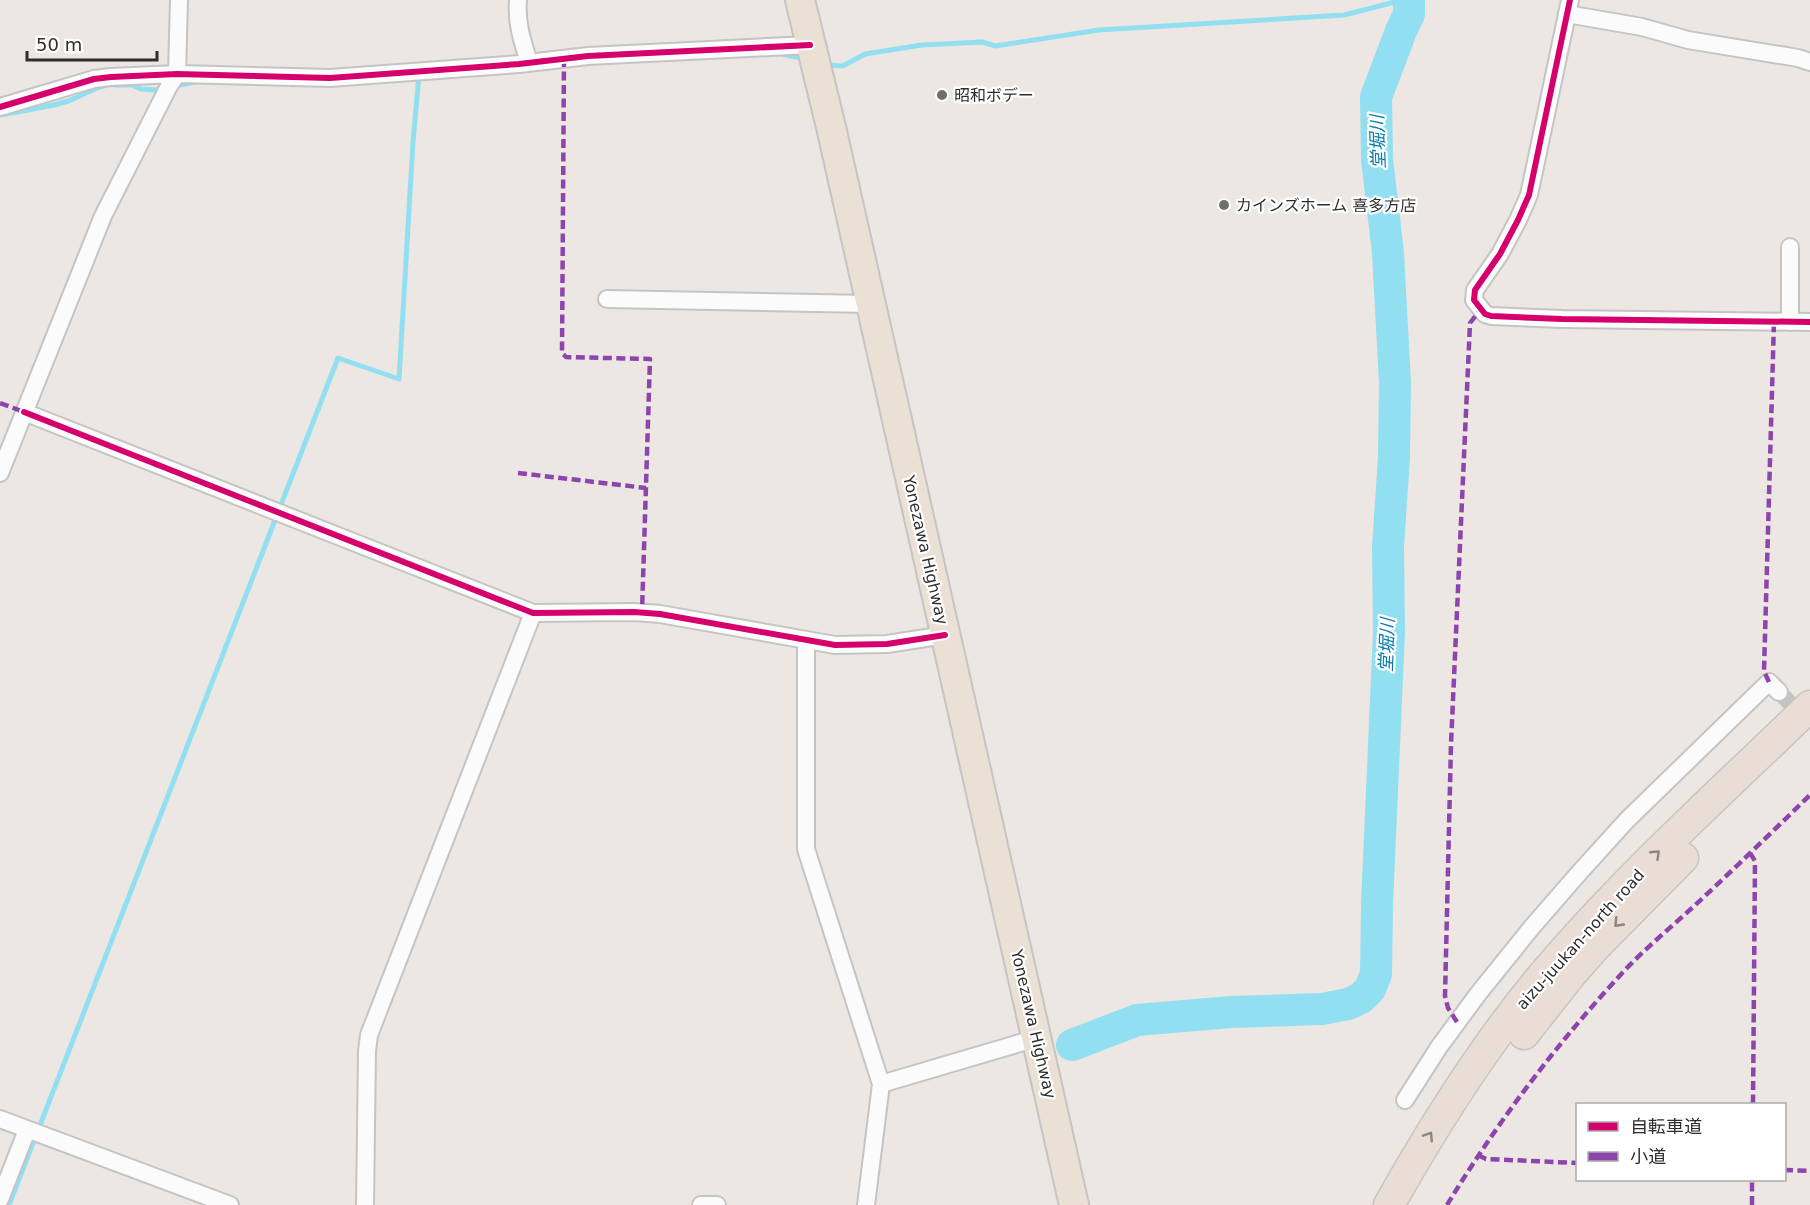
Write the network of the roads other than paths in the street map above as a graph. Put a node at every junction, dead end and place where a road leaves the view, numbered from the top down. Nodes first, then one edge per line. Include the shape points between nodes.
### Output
1 (179, 0) edge
2 (518, 0) edge
3 (800, 0) edge
4 (1569, 7) edge
5 (810, 45) junction
6 (529, 62) junction
7 (1810, 62) edge
8 (177, 74) junction
9 (0, 107) edge
10 (1790, 248) dead end
11 (607, 299) dead end
12 (870, 304) junction
13 (1790, 322) junction
14 (1810, 322) edge
15 (24, 412) junction
16 (0, 474) edge
17 (533, 613) junction
18 (945, 635) junction
19 (807, 645) dead end
20 (1779, 692) dead end
21 (1810, 706) edge
22 (1810, 735) edge
23 (1037, 1038) junction
24 (881, 1084) junction
25 (1405, 1100) dead end
26 (0, 1119) edge
27 (27, 1130) junction
28 (0, 1199) edge
29 (230, 1205) edge
30 (365, 1205) edge
31 (701, 1205) edge
32 (717, 1205) edge
33 (866, 1205) edge
34 (1074, 1205) edge
35 (1389, 1205) edge
36 (1412, 1205) edge

1 - 8 street
2 - 6 street via 520,38
3 - 5 highway, Yonezawa Highway
4 - 7 street via 1688,40
4 - 13 street via 1529,195 1500,255 1475,290 1474,300 1480,310 1491,316 1562,319
5 - 6 street
5 - 12 highway, Yonezawa Highway
6 - 8 street via 330,78
8 - 9 street via 94,79
8 - 15 street via 104,216
10 - 13 street
11 - 12 street
12 - 18 highway, Yonezawa Highway
13 - 14 street
15 - 16 street
15 - 17 street
17 - 18 street via 660,614 835,645 887,644
17 - 30 street via 369,1035
18 - 23 highway, Yonezawa Highway
19 - 24 street via 806,849
20 - 25 street via 1769,682 1627,820 1485,985
35 -> 21 highway, aizu-juukan-north road via 1487,1048 1543,975 1624,886
22 -> 36 highway, aizu-juukan-north road via 1657,883 1572,973 1498,1067
23 - 24 street
23 - 34 highway, Yonezawa Highway
24 - 33 street
26 - 27 street
27 - 28 street
27 - 29 street
31 - 32 street

